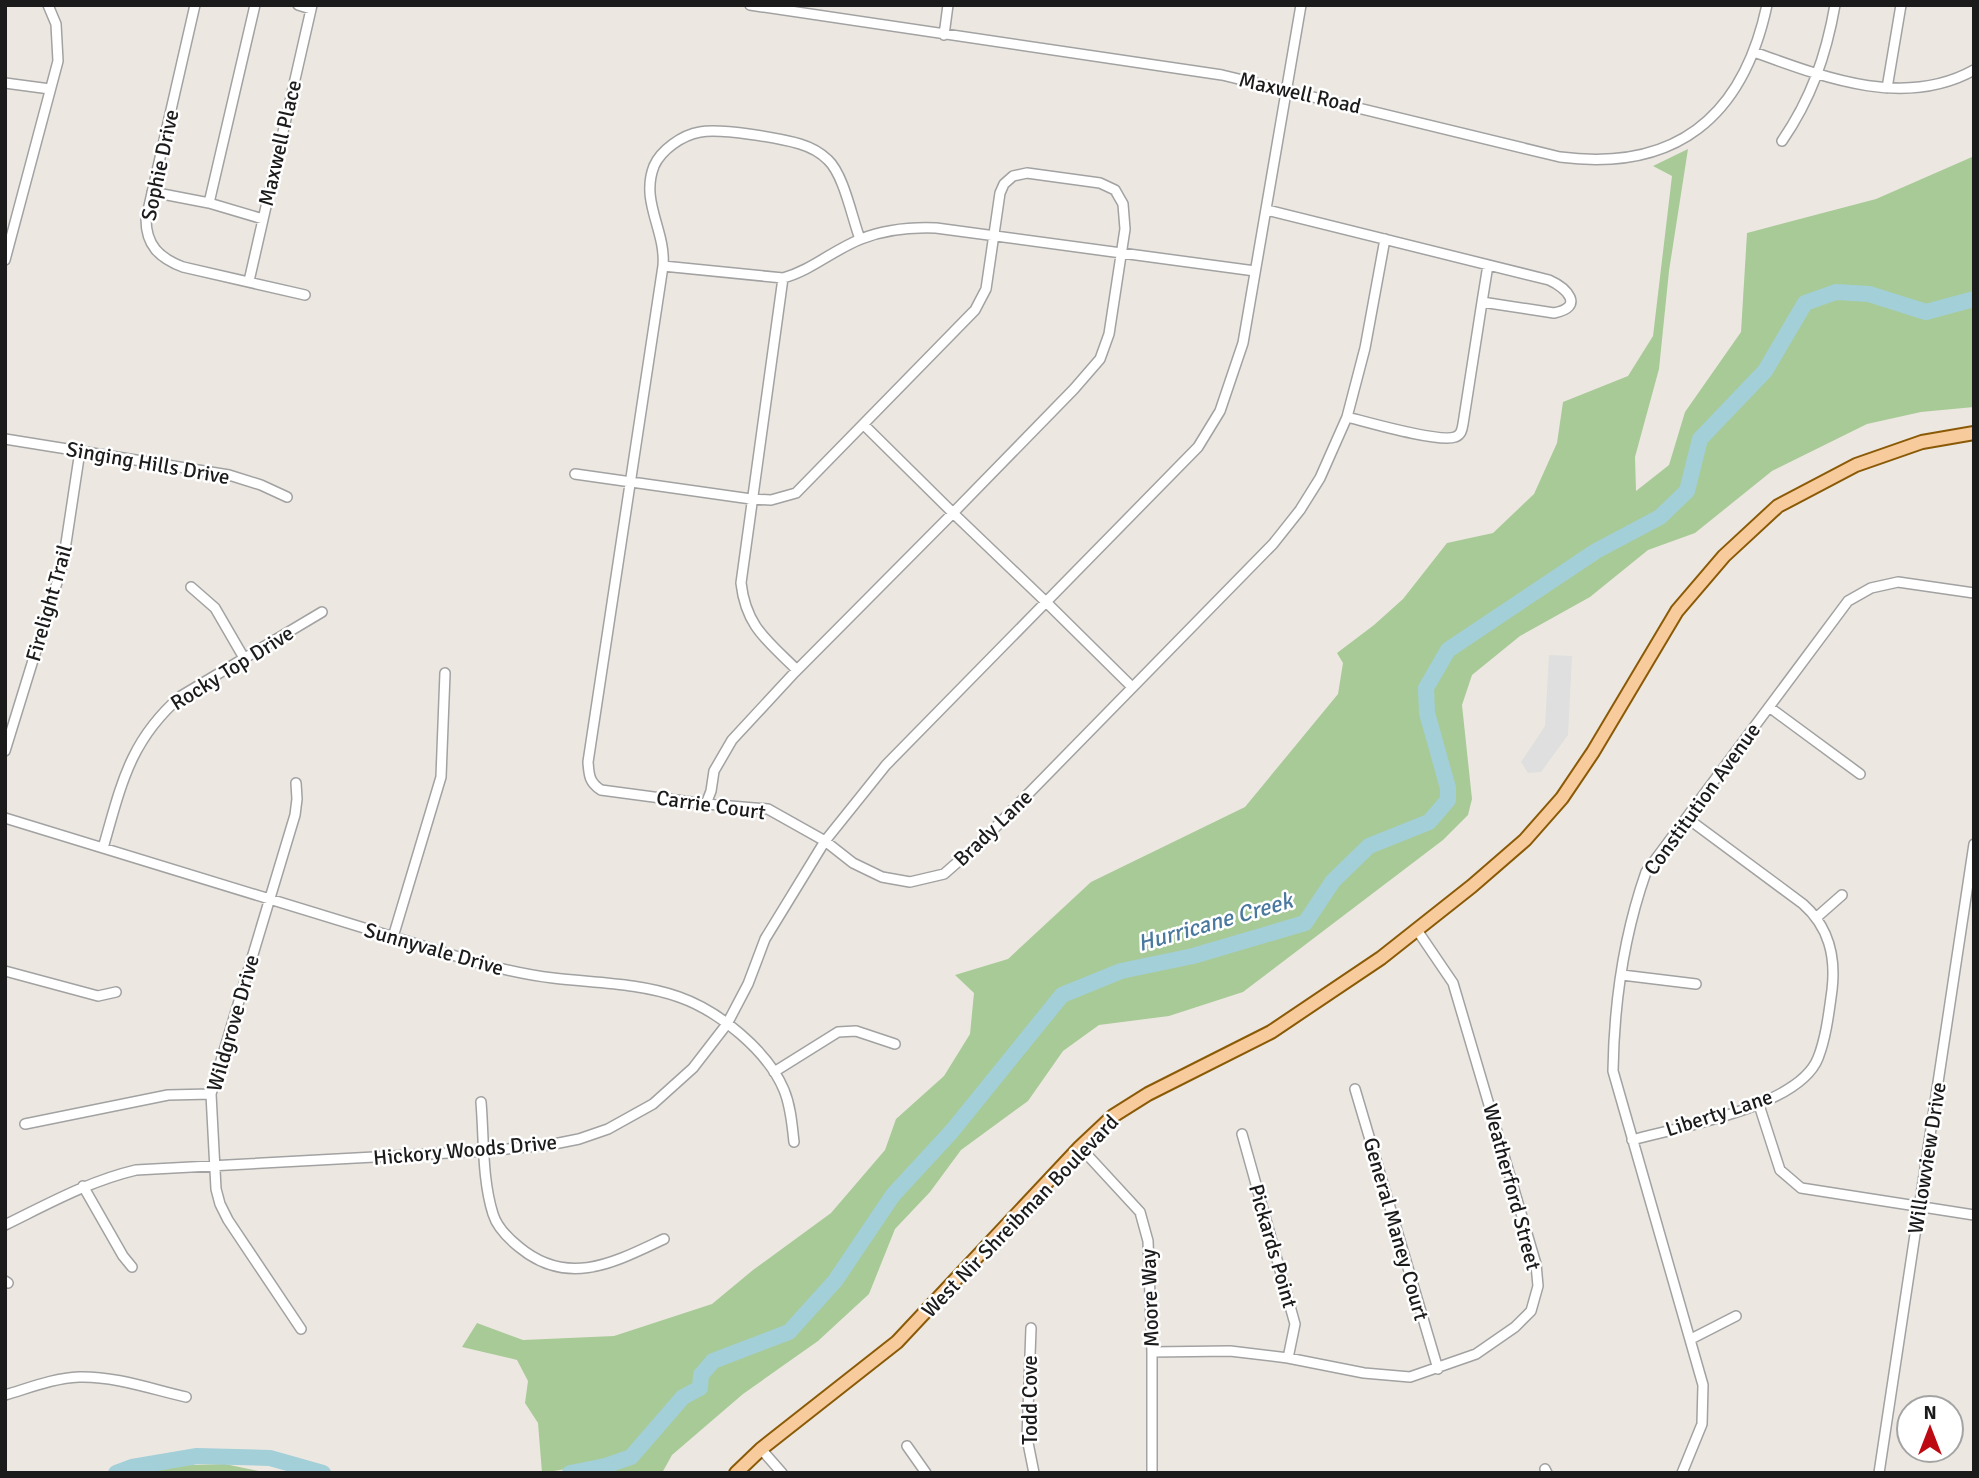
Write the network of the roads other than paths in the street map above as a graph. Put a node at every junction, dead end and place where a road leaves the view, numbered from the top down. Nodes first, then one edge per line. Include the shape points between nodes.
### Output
1 (48, 5) edge
2 (195, 5) edge
3 (255, 5) edge
4 (298, 5) edge
5 (750, 5) edge
6 (948, 5) edge
7 (1301, 5) edge
8 (1767, 5) edge
9 (1835, 5) edge
10 (1901, 5) edge
11 (312, 7) edge
12 (944, 35) junction
13 (1754, 52) junction
14 (1974, 70) edge
15 (1818, 74) junction
16 (5, 83) edge
17 (1887, 88) junction
18 (51, 89) junction
19 (1287, 89) junction
20 (1782, 141) dead end
21 (152, 192) junction
22 (209, 203) junction
23 (1266, 210) junction
24 (263, 219) junction
25 (993, 237) junction
26 (860, 239) junction
27 (1385, 239) junction
28 (1121, 254) junction
29 (5, 260) edge
30 (1488, 265) junction
31 (663, 266) junction
32 (1255, 271) junction
33 (783, 278) junction
34 (249, 281) junction
35 (305, 295) dead end
36 (1482, 302) junction
37 (1347, 417) junction
38 (864, 425) junction
39 (1974, 433) edge
40 (5, 439) edge
41 (80, 451) junction
42 (575, 474) dead end
43 (630, 483) junction
44 (287, 497) dead end
45 (751, 499) junction
46 (953, 513) junction
47 (191, 587) dead end
48 (1974, 593) edge
49 (1046, 603) junction
50 (322, 612) dead end
51 (244, 658) junction
52 (797, 670) junction
53 (445, 673) dead end
54 (1132, 687) junction
55 (1769, 707) junction
56 (5, 751) edge
57 (1860, 774) dead end
58 (296, 783) dead end
59 (706, 804) junction
60 (5, 818) edge
61 (1687, 818) junction
62 (825, 841) junction
63 (1974, 844) edge
64 (103, 848) junction
65 (1842, 895) dead end
66 (269, 900) junction
67 (1817, 917) junction
68 (1416, 930) junction
69 (393, 937) junction
70 (5, 971) edge
71 (1622, 975) junction
72 (1696, 984) dead end
73 (116, 992) dead end
74 (727, 1024) junction
75 (895, 1044) dead end
76 (774, 1072) junction
77 (1355, 1089) dead end
78 (211, 1094) junction
79 (481, 1102) dead end
80 (1759, 1105) junction
81 (25, 1124) dead end
82 (1242, 1134) dead end
83 (1632, 1140) junction
84 (794, 1142) dead end
85 (1080, 1147) junction
86 (485, 1151) junction
87 (215, 1165) junction
88 (83, 1186) junction
89 (1919, 1207) junction
90 (1974, 1215) edge
91 (5, 1224) edge
92 (664, 1239) dead end
93 (132, 1267) dead end
94 (1736, 1316) dead end
95 (1031, 1328) dead end
96 (301, 1329) dead end
97 (1690, 1339) junction
98 (1152, 1352) junction
99 (1287, 1358) junction
100 (1438, 1369) junction
101 (5, 1395) edge
102 (186, 1397) dead end
103 (907, 1446) dead end
104 (761, 1449) junction
105 (736, 1473) edge
106 (782, 1473) edge
107 (926, 1473) edge
108 (1034, 1473) edge
109 (1153, 1473) edge
110 (1682, 1473) edge
111 (1880, 1473) edge

1 - 18 street via 59,44
2 - 21 street, Sophie Drive
3 - 22 street
4 - 11 street
5 - 12 street, Maxwell Road
6 - 12 street
7 - 19 street, Hickory Woods Drive
8 - 13 street, Maxwell Road
9 - 15 street
10 - 17 street
11 - 24 street, Maxwell Place
12 - 19 street, Maxwell Road via 1222,75
13 - 15 street
13 - 19 street, Maxwell Road via 1734,91 1702,125 1647,154 1604,160 1560,157
14 - 17 street via 1923,89
15 - 17 street
15 - 20 street via 1799,117
16 - 18 street
18 - 29 street
19 - 23 street, Hickory Woods Drive
21 - 22 street
21 - 34 street, Sophie Drive via 146,231 156,253 183,267
22 - 24 street
23 - 27 street
23 - 32 street, Hickory Woods Drive
24 - 34 street, Maxwell Place
25 - 26 street via 904,227
25 - 28 street
25 - 28 street via 1004,184 1027,173 1100,183 1115,190 1123,204
25 - 38 street via 986,289 975,310
26 - 31 street via 836,170 818,152 802,145 718,131 696,132 663,154 650,180 650,203 663,239
26 - 33 street
27 - 30 street
27 - 37 street, Brady Lane
28 - 32 street
28 - 46 street via 1109,334 1100,359
30 - 36 street
30 - 36 street via 1560,285 1566,289 1570,305 1554,313
31 - 33 street
31 - 43 street
32 - 49 street, Hickory Woods Drive via 1243,343 1220,411 1198,447
33 - 45 street
34 - 35 street, Sophie Drive
36 - 37 street via 1461,433 1436,437
37 - 54 street, Brady Lane via 1320,478 1273,544
38 - 45 street via 796,493 771,500
38 - 46 street
39 - 68 main road, West Nir Shreibman Boulevard via 1922,442 1856,465 1778,506 1724,556 1677,611 1562,799 1525,840
40 - 41 street, Singing Hills Drive
41 - 44 street, Singing Hills Drive via 229,475
41 - 56 street, Firelight Trail via 63,563
42 - 43 street
43 - 45 street
43 - 59 street, Carrie Court via 589,777 601,790
45 - 52 street via 741,583 746,611
46 - 49 street
46 - 52 street
47 - 51 street via 215,608
48 - 55 street, Constitution Avenue via 1898,582 1871,588 1848,601
49 - 54 street
49 - 62 street, Hickory Woods Drive via 886,765
50 - 51 street, Rocky Top Drive
51 - 64 street, Rocky Top Drive via 160,714 125,773
52 - 59 street via 732,740 714,771
53 - 69 street via 441,777
54 - 62 street, Brady Lane via 944,874 910,882 882,877 853,863
55 - 57 street
55 - 61 street, Constitution Avenue
58 - 66 street, Wildgrove Drive via 295,815
59 - 62 street, Carrie Court via 768,809
60 - 64 street, Sunnyvale Drive
61 - 67 street, Liberty Lane
61 - 71 street, Constitution Avenue via 1646,872 1632,913
62 - 74 street, Hickory Woods Drive via 765,939
63 - 89 street, Willowview Drive
64 - 66 street, Sunnyvale Drive
65 - 67 street
66 - 69 street, Sunnyvale Drive
66 - 78 street, Wildgrove Drive
67 - 80 street, Liberty Lane via 1830,942 1834,972 1818,1060 1795,1087
68 - 85 main road, West Nir Shreibman Boulevard via 1271,1032 1113,1116
68 - 100 street, Weatherford Street via 1453,983 1536,1264 1538,1286 1531,1311 1515,1327 1476,1354
69 - 74 street, Sunnyvale Drive via 512,972 654,990 699,1006
70 - 73 street via 98,996
71 - 72 street
71 - 83 street, Constitution Avenue via 1614,1071
74 - 76 street, Sunnyvale Drive
74 - 86 street, Hickory Woods Drive via 674,1088 630,1119 579,1139
75 - 76 street via 856,1031 838,1032
76 - 84 street, Sunnyvale Drive via 790,1108
77 - 100 street, General Maney Court
78 - 81 street via 168,1095
78 - 87 street, Wildgrove Drive
79 - 86 street
80 - 83 street, Liberty Lane
80 - 89 street via 1780,1170 1801,1188
82 - 99 street, Pickards Point via 1295,1324
83 - 97 street, Constitution Avenue
85 - 98 street, Moore Way via 1140,1212 1148,1241
85 - 104 main road, West Nir Shreibman Boulevard via 897,1342
86 - 87 street, Hickory Woods Drive
86 - 92 street via 494,1217 512,1242 538,1260 568,1269 588,1269
87 - 88 street, Hickory Woods Drive via 136,1170
87 - 96 street, Wildgrove Drive via 220,1204 228,1220
88 - 91 street, Hickory Woods Drive
88 - 93 street
89 - 90 street
89 - 111 street, Willowview Drive
94 - 97 street
95 - 108 street, Todd Cove via 1027,1438
97 - 110 street, Constitution Avenue via 1703,1385 1702,1424
98 - 99 street, Weatherford Street via 1230,1351
98 - 109 street, Moore Way
99 - 100 street, Weatherford Street via 1410,1377
101 - 102 street via 78,1377
103 - 107 street
104 - 105 main road, West Nir Shreibman Boulevard
104 - 106 street

